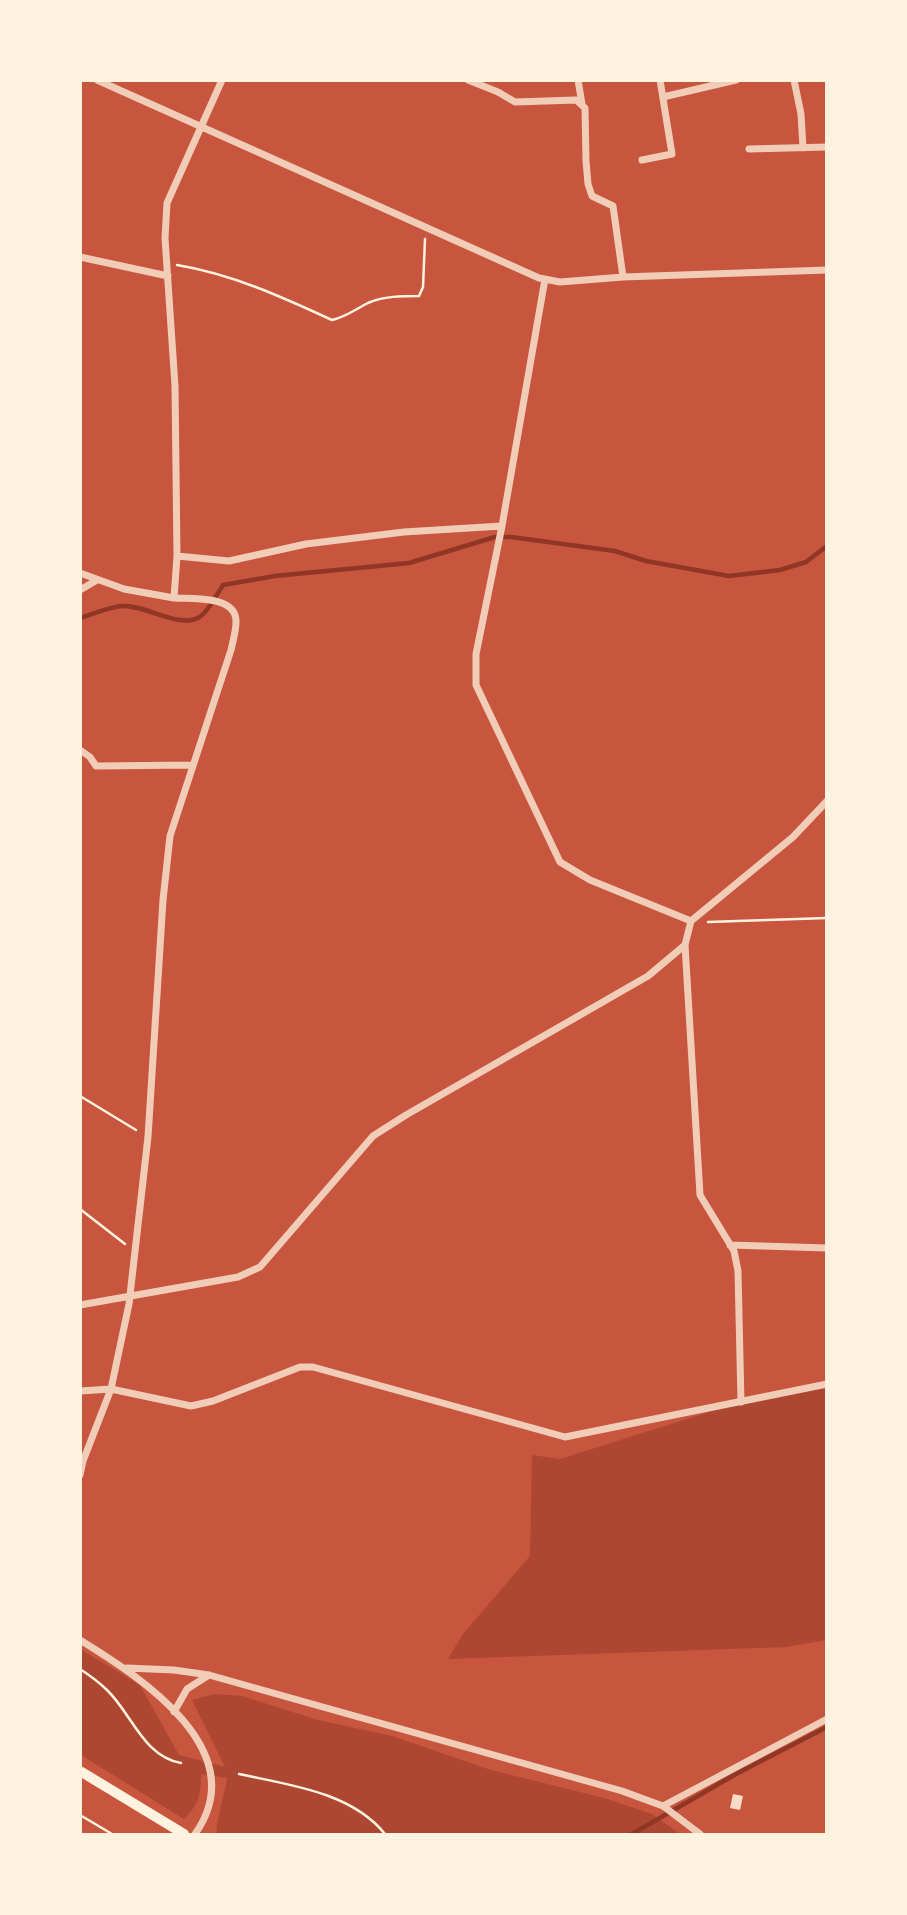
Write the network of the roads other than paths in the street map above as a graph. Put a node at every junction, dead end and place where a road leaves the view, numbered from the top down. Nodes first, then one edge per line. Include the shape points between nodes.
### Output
1 (97, 80) edge
2 (222, 80) edge
3 (468, 80) edge
4 (578, 80) edge
5 (660, 80) edge
6 (736, 80) edge
7 (794, 80) edge
8 (663, 97) junction
9 (582, 105) junction
10 (202, 127) junction
11 (827, 147) edge
12 (803, 148) junction
13 (749, 149) dead end
14 (642, 160) dead end
15 (80, 257) edge
16 (827, 270) edge
17 (168, 276) junction
18 (623, 277) junction
19 (545, 279) junction
20 (502, 526) junction
21 (177, 556) junction
22 (80, 573) edge
23 (97, 580) junction
24 (80, 590) edge
25 (174, 598) junction
26 (80, 750) edge
27 (192, 765) junction
28 (827, 801) edge
29 (691, 921) junction
30 (685, 945) junction
31 (730, 1245) junction
32 (827, 1248) edge
33 (130, 1295) junction
34 (80, 1305) edge
35 (827, 1384) edge
36 (111, 1389) junction
37 (80, 1391) edge
38 (741, 1402) junction
39 (80, 1475) edge
40 (80, 1640) edge
41 (127, 1668) junction
42 (209, 1675) junction
43 (174, 1712) junction
44 (827, 1719) edge
45 (80, 1770) edge
46 (663, 1806) junction
47 (184, 1835) edge
48 (195, 1835) edge
49 (700, 1835) edge

1 - 10 street
2 - 10 street
3 - 9 street via 515,102 576,100
4 - 9 street
5 - 8 street
6 - 8 street
7 - 12 street
8 - 14 street via 672,154
9 - 18 street via 588,184 592,196 613,206
10 - 17 street via 167,204
10 - 19 street via 518,271
11 - 12 street
12 - 13 street
15 - 17 street
16 - 18 street
17 - 21 street
18 - 19 street
19 - 20 street
20 - 21 street via 306,544 229,561
20 - 29 street via 476,654 476,685 560,862 590,880
21 - 25 street
22 - 23 street
23 - 24 street
23 - 25 street
25 - 27 street via 220,601 237,621
26 - 27 street via 96,766
27 - 33 street via 170,835 148,1137
28 - 29 street via 793,837
29 - 30 street
30 - 31 street via 700,1195
30 - 33 street via 648,976 373,1136 260,1267 237,1277
31 - 32 street
31 - 38 street via 738,1271
33 - 34 street
33 - 36 street
35 - 38 street
36 - 37 street
36 - 38 street via 191,1406 300,1367 313,1367 565,1437
36 - 39 street
40 - 41 street
41 - 42 street
41 - 43 street
42 - 43 street via 187,1689
42 - 46 street
43 - 48 street via 200,1745 213,1780 205,1820
44 - 46 street
45 - 47 main road
46 - 49 street

